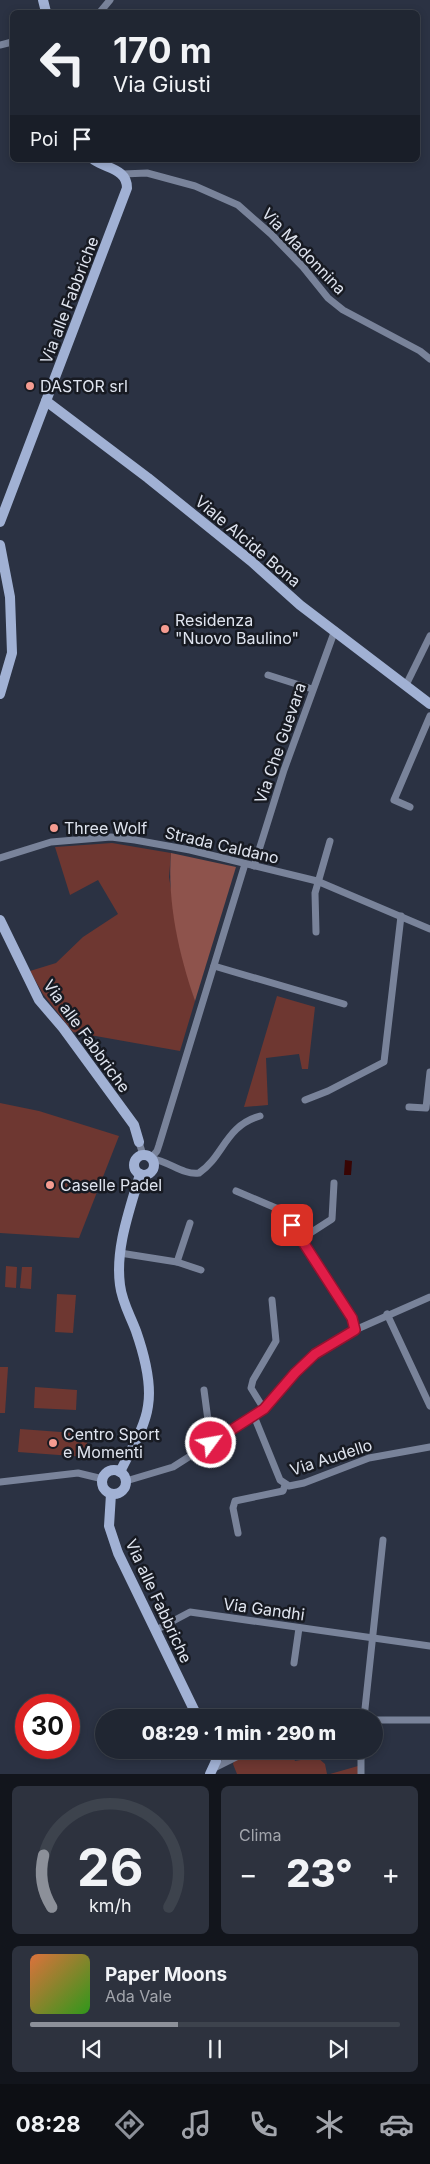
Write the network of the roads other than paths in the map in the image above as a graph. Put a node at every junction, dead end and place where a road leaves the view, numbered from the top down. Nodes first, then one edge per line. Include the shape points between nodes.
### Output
1 (110, 0) edge
2 (102, 10) edge
3 (98, 162) edge
4 (123, 174) junction
5 (430, 359) edge
6 (46, 401) junction
7 (0, 522) edge
8 (0, 545) edge
9 (335, 630) junction
10 (430, 636) edge
11 (268, 675) dead end
12 (406, 685) junction
13 (312, 690) junction
14 (0, 694) edge
15 (430, 704) edge
16 (430, 716) edge
17 (410, 807) dead end
18 (330, 841) dead end
19 (0, 858) edge
20 (244, 864) junction
21 (254, 866) junction
22 (317, 881) junction
23 (401, 916) junction
24 (0, 920) edge
25 (430, 930) edge
26 (316, 932) dead end
27 (214, 966) junction
28 (344, 1004) dead end
29 (430, 1072) edge
30 (305, 1100) dead end
31 (409, 1107) dead end
32 (260, 1116) dead end
33 (138, 1142) joint
34 (149, 1157) junction
35 (140, 1174) junction
36 (334, 1183) dead end
37 (236, 1191) dead end
38 (190, 1223) dead end
39 (301, 1239) junction
40 (120, 1253) junction
41 (177, 1262) junction
42 (201, 1270) dead end
43 (430, 1297) edge
44 (272, 1300) dead end
45 (387, 1314) junction
46 (355, 1330) junction
47 (204, 1390) dead end
48 (430, 1406) edge
49 (264, 1409) junction
50 (254, 1416) junction
51 (211, 1443) junction
52 (430, 1447) edge
53 (120, 1472) junction
54 (103, 1479) junction
55 (0, 1482) edge
56 (126, 1482) junction
57 (285, 1485) junction
58 (111, 1494) junction
59 (238, 1533) dead end
60 (384, 1540) dead end
61 (299, 1628) junction
62 (156, 1630) junction
63 (373, 1638) junction
64 (430, 1646) edge
65 (294, 1662) dead end
66 (194, 1709) edge
67 (365, 1709) edge
68 (383, 1720) edge
69 (430, 1720) edge
70 (234, 1759) edge
71 (361, 1759) edge
72 (212, 1771) edge
73 (361, 1774) edge

1 - 2 street
3 - 4 street
4 - 5 street, Via Madonnina via 147,173 195,186 238,205 303,266 328,298 343,310
4 - 6 street, Via alle Fabbriche via 127,188
6 - 7 street, Via alle Fabbriche
6 - 9 street, Viale Alcide Bona via 148,478 300,605
8 - 14 street via 10,597 12,653
9 - 12 street, Viale Alcide Bona
9 - 13 street, Via Che Guevara
10 - 12 street
11 - 13 street
12 - 15 street, Viale Alcide Bona
13 - 21 street, Via Che Guevara
16 - 17 street via 394,800
18 - 22 street
19 - 20 street, Strada Caldano via 51,842 111,837 190,850
20 - 21 street, Strada Caldano
20 - 27 street
21 - 22 street, Strada Caldano
22 - 23 street, Strada Caldano
22 - 26 street
23 - 25 street, Strada Caldano
23 - 30 street via 384,1062
24 - 33 street, Via alle Fabbriche via 39,1000 134,1125
27 - 28 street
27 - 34 street via 159,1146
29 - 31 street via 426,1108
32 - 34 street via 246,1120 198,1173 186,1172
33 - 34 street
34 - 35 street via 154,1163 152,1171
34 - 35 street via 139,1156 134,1164
35 - 40 street
36 - 39 street via 332,1219
37 - 39 street via 283,1211
38 - 41 street
39 - 46 street via 352,1318
40 - 41 street
40 - 53 street via 122,1301 136,1332 150,1384 142,1424
41 - 42 street
43 - 45 street
44 - 49 street via 276,1342 251,1388
45 - 46 street
45 - 48 street
46 - 49 street via 315,1354
47 - 51 street
49 - 50 street
50 - 51 street
50 - 57 street, Via Audello via 280,1480
51 - 56 street via 173,1467
52 - 57 street, Via Audello via 369,1458 296,1486
53 - 54 street via 109,1472
53 - 56 street
54 - 55 street via 78,1473
54 - 58 street via 105,1490
56 - 58 street via 120,1493
57 - 59 street via 283,1491 235,1501 233,1508
58 - 62 street, Via alle Fabbriche via 108,1526
60 - 63 street
61 - 62 street, Via Gandhi via 190,1612
61 - 63 street, Via Gandhi
61 - 65 street
62 - 66 street, Via alle Fabbriche
63 - 64 street, Via Gandhi
63 - 67 street
68 - 69 street
70 - 72 street
71 - 73 street

